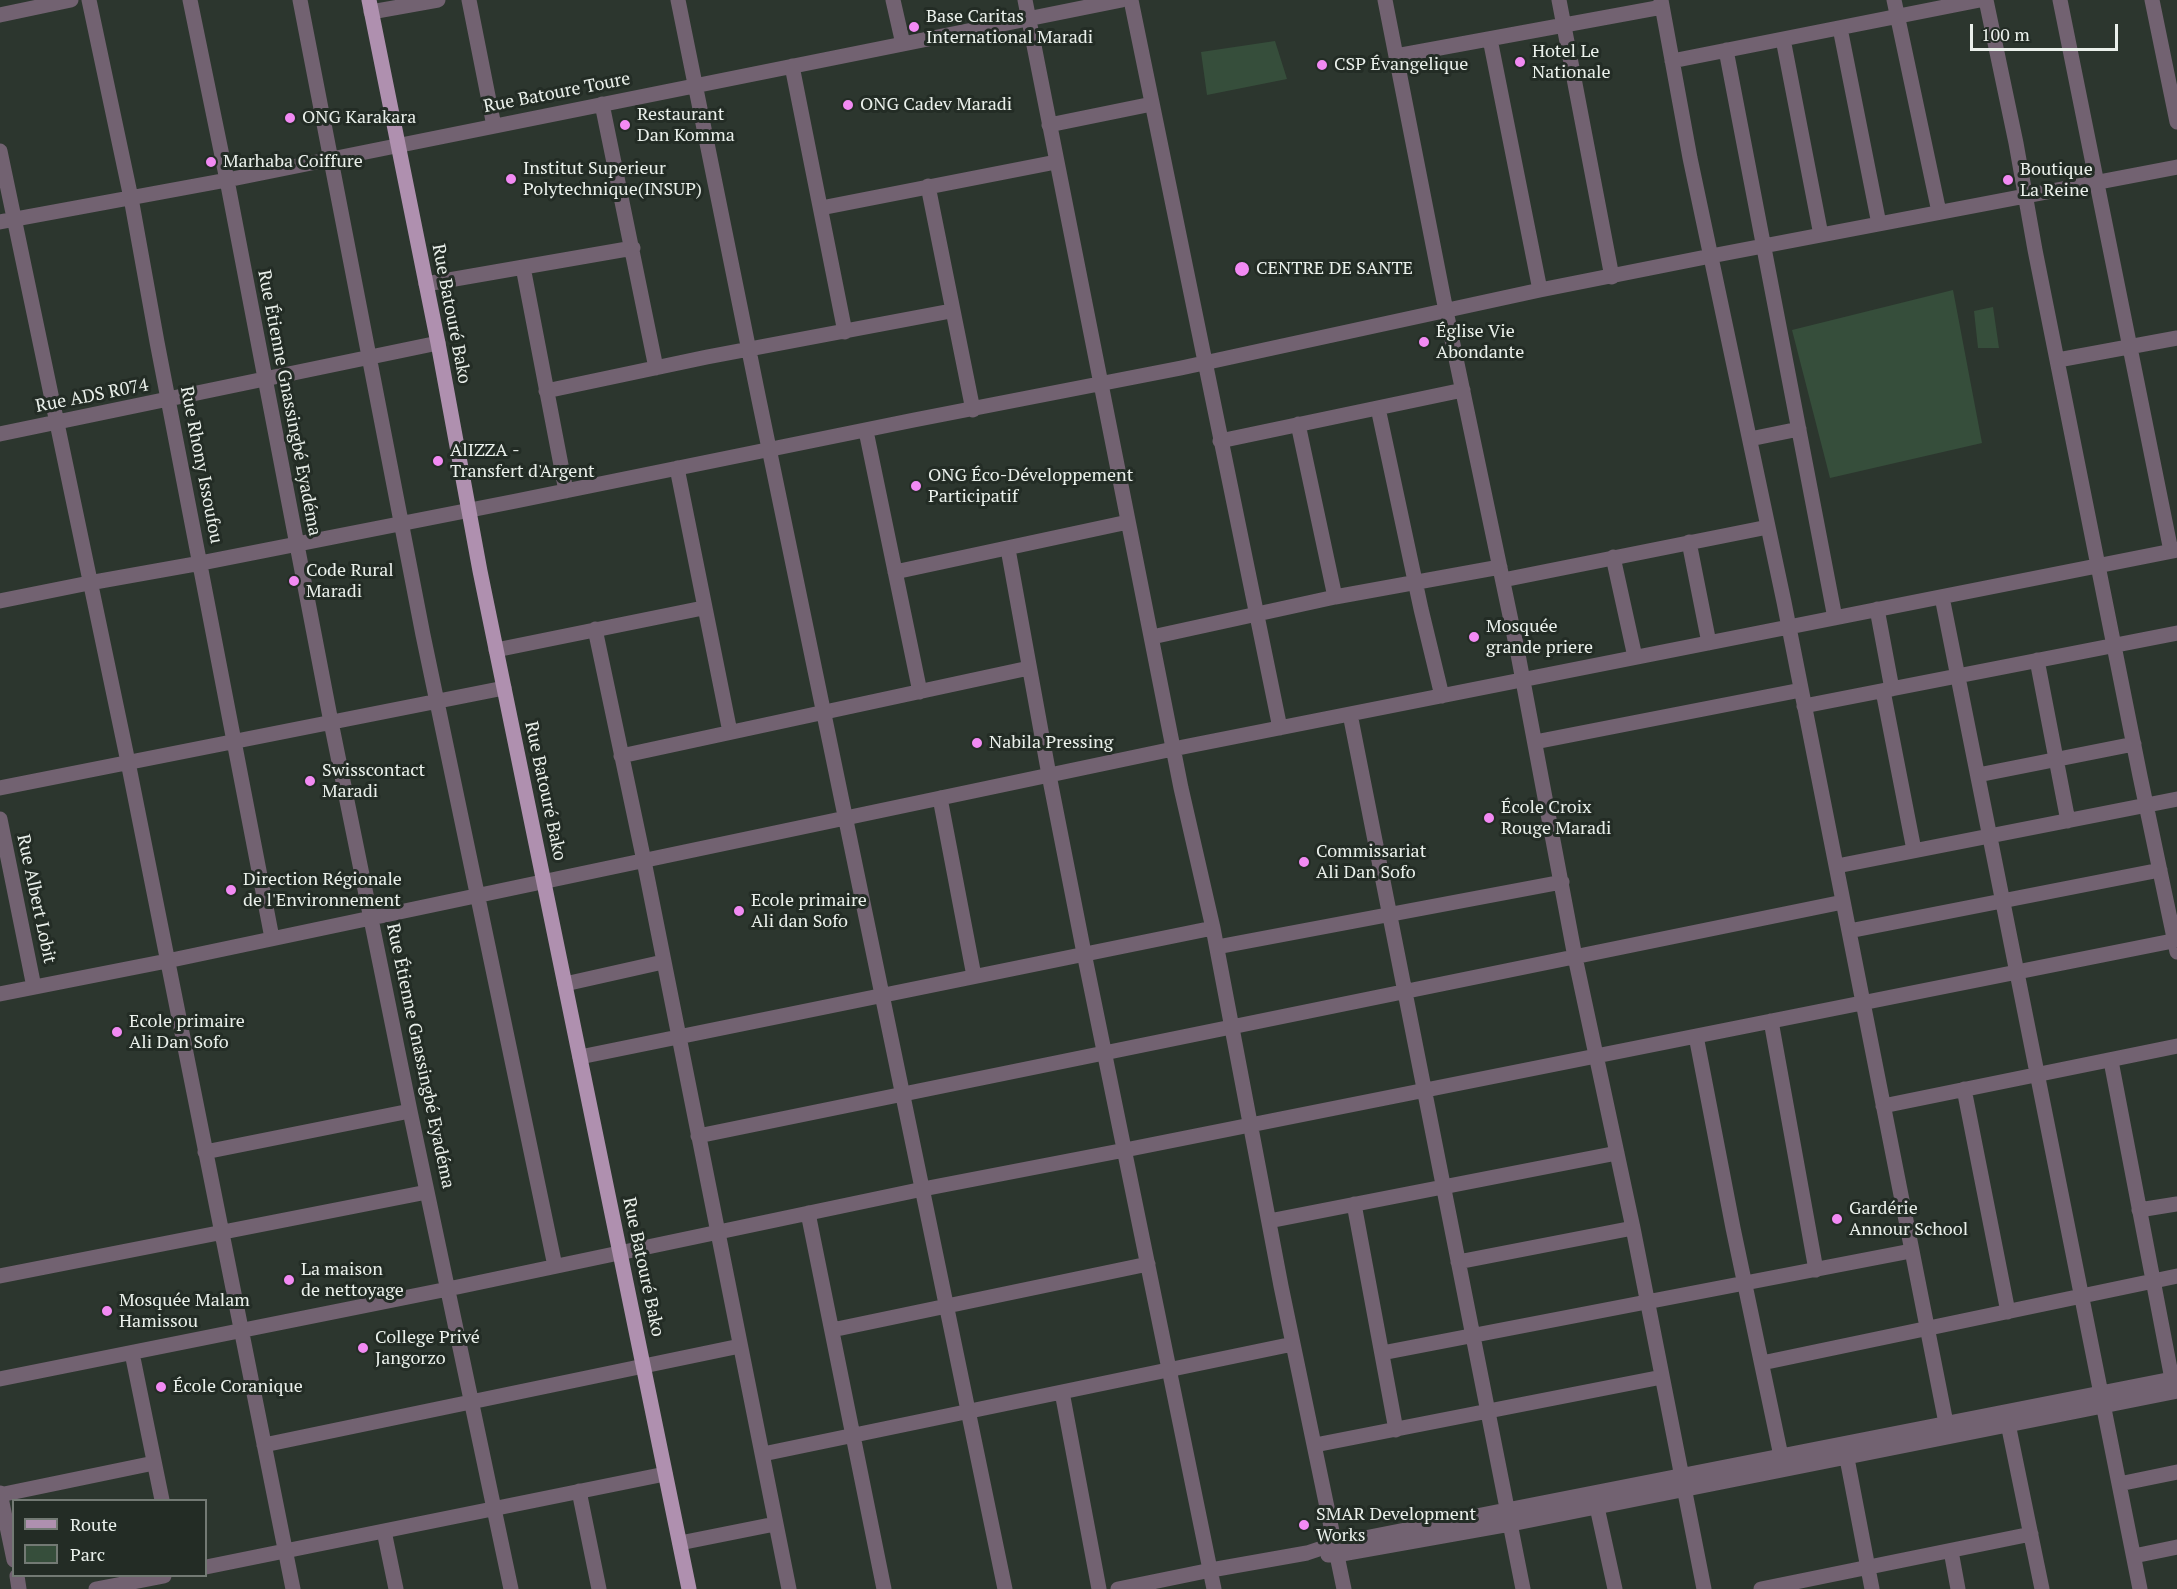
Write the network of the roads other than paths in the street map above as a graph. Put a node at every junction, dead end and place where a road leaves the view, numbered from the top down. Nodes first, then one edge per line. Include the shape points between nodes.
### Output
1 (71, 0) edge
2 (89, 0) edge
3 (190, 0) edge
4 (300, 0) edge
5 (438, 0) edge
6 (469, 0) edge
7 (678, 0) edge
8 (893, 0) edge
9 (1025, 0) edge
10 (1122, 0) edge
11 (1131, 0) edge
12 (1385, 0) edge
13 (1559, 0) edge
14 (1894, 0) edge
15 (1980, 0) edge
16 (1986, 0) edge
17 (2060, 0) edge
18 (2152, 0) edge
19 (1661, 4) edge
20 (370, 6) edge
21 (0, 15) edge
22 (1898, 16) junction
23 (1028, 19) junction
24 (1564, 25) junction
25 (1840, 28) junction
26 (1490, 39) junction
27 (1783, 39) junction
28 (903, 44) junction
29 (1726, 50) junction
30 (1396, 56) junction
31 (1672, 61) junction
32 (792, 66) junction
33 (695, 86) junction
34 (602, 104) junction
35 (1152, 104) junction
36 (2177, 122) edge
37 (1049, 125) junction
38 (494, 126) junction
39 (398, 145) junction
40 (0, 151) edge
41 (330, 159) junction
42 (1056, 162) junction
43 (2177, 167) edge
44 (227, 180) junction
45 (2096, 182) junction
46 (928, 186) junction
47 (2026, 196) junction
48 (131, 198) junction
49 (821, 208) junction
50 (1939, 212) junction
51 (7, 221) edge
52 (1879, 224) junction
53 (1821, 235) junction
54 (1764, 246) junction
55 (633, 248) junction
56 (1711, 256) junction
57 (523, 267) junction
58 (1612, 277) junction
59 (426, 284) junction
60 (1540, 290) junction
61 (951, 311) junction
62 (1446, 311) junction
63 (845, 332) junction
64 (2177, 338) edge
65 (438, 343) junction
66 (2130, 347) junction
67 (749, 350) junction
68 (368, 358) junction
69 (2058, 360) junction
70 (1206, 363) junction
71 (656, 368) junction
72 (265, 380) junction
73 (1102, 384) junction
74 (1463, 390) junction
75 (546, 391) junction
76 (169, 400) junction
77 (1378, 408) junction
78 (973, 410) junction
79 (57, 423) junction
80 (1298, 424) junction
81 (1799, 429) junction
82 (866, 431) junction
83 (0, 434) edge
84 (1750, 439) junction
85 (1220, 441) junction
86 (770, 450) junction
87 (677, 468) junction
88 (566, 491) junction
89 (468, 510) junction
90 (1128, 522) junction
91 (402, 523) junction
92 (1768, 527) junction
93 (1689, 542) junction
94 (297, 544) junction
95 (1008, 549) junction
96 (2174, 551) edge
97 (1613, 557) junction
98 (201, 563) junction
99 (2099, 566) junction
100 (895, 572) junction
101 (1501, 573) junction
102 (89, 583) junction
103 (1415, 583) junction
104 (1335, 597) junction
105 (1942, 597) junction
106 (0, 601) edge
107 (704, 608) junction
108 (1877, 609) junction
109 (1256, 614) junction
110 (1835, 618) junction
111 (1789, 627) junction
112 (595, 629) junction
113 (2177, 633) edge
114 (1152, 637) junction
115 (1709, 643) junction
116 (2114, 645) junction
117 (496, 650) junction
118 (1635, 657) junction
119 (2037, 660) junction
120 (1029, 668) junction
121 (1957, 676) junction
122 (1523, 680) junction
123 (504, 688) junction
124 (1801, 690) junction
125 (1887, 690) junction
126 (920, 692) junction
127 (1442, 696) junction
128 (438, 701) junction
129 (1804, 706) junction
130 (824, 713) junction
131 (1350, 714) junction
132 (331, 722) junction
133 (1280, 728) junction
134 (730, 732) junction
135 (235, 741) junction
136 (1535, 742) junction
137 (2133, 744) junction
138 (1173, 749) junction
139 (621, 756) junction
140 (2056, 759) junction
141 (128, 762) junction
142 (1049, 775) junction
143 (1978, 775) junction
144 (0, 788) edge
145 (940, 798) junction
146 (2177, 799) edge
147 (2146, 805) junction
148 (845, 818) junction
149 (0, 819) edge
150 (2068, 821) junction
151 (1989, 836) junction
152 (1914, 850) junction
153 (644, 861) junction
154 (1837, 866) junction
155 (2160, 870) junction
156 (544, 882) junction
157 (1562, 882) junction
158 (477, 896) junction
159 (2002, 901) junction
160 (1843, 902) junction
161 (1390, 915) junction
162 (371, 918) junction
163 (1213, 928) junction
164 (1849, 931) junction
165 (272, 938) junction
166 (2176, 944) edge
167 (1217, 947) junction
168 (1084, 953) junction
169 (1575, 957) junction
170 (168, 961) junction
171 (663, 962) junction
172 (2017, 972) junction
173 (974, 976) junction
174 (565, 984) junction
175 (34, 987) junction
176 (1405, 992) junction
177 (0, 994) edge
178 (882, 995) junction
179 (1862, 1003) junction
180 (1771, 1021) junction
181 (1232, 1027) junction
182 (1696, 1036) junction
183 (678, 1037) junction
184 (2177, 1046) edge
185 (1104, 1053) junction
186 (1596, 1056) junction
187 (580, 1057) junction
188 (2111, 1061) junction
189 (2037, 1075) junction
190 (1964, 1089) junction
191 (1424, 1091) junction
192 (903, 1094) junction
193 (1883, 1106) junction
194 (410, 1111) junction
195 (1251, 1125) junction
196 (698, 1136) junction
197 (1125, 1150) junction
198 (205, 1152) junction
199 (1617, 1153) junction
200 (1443, 1187) junction
201 (923, 1189) junction
202 (428, 1192) junction
203 (1354, 1204) junction
204 (2177, 1204) edge
205 (2139, 1210) junction
206 (808, 1213) junction
207 (1269, 1221) junction
208 (1633, 1228) junction
209 (717, 1233) junction
210 (221, 1234) junction
211 (1911, 1251) junction
212 (620, 1253) junction
213 (1458, 1262) junction
214 (1148, 1264) junction
215 (555, 1266) junction
216 (1816, 1270) junction
217 (0, 1276) edge
218 (2177, 1276) edge
219 (2153, 1281) junction
220 (1745, 1283) junction
221 (448, 1289) junction
222 (2081, 1296) junction
223 (1647, 1302) junction
224 (947, 1306) junction
225 (2008, 1311) junction
226 (1927, 1328) junction
227 (240, 1330) junction
228 (832, 1330) junction
229 (1473, 1336) junction
230 (1293, 1344) junction
231 (740, 1346) junction
232 (132, 1353) junction
233 (1382, 1353) junction
234 (1762, 1363) junction
235 (643, 1366) junction
236 (1170, 1370) junction
237 (1662, 1377) junction
238 (0, 1379) edge
239 (2175, 1382) edge
240 (1062, 1392) junction
241 (2101, 1399) junction
242 (471, 1401) junction
243 (968, 1412) junction
244 (1488, 1412) junction
245 (2007, 1418) junction
246 (1946, 1423) junction
247 (1396, 1430) junction
248 (854, 1435) junction
249 (264, 1445) junction
250 (1315, 1445) junction
251 (1845, 1450) junction
252 (763, 1454) junction
253 (1781, 1456) junction
254 (154, 1463) junction
255 (2177, 1472) edge
256 (665, 1474) junction
257 (1683, 1482) junction
258 (2119, 1484) junction
259 (579, 1491) junction
260 (0, 1494) edge
261 (162, 1499) edge
262 (1595, 1500) junction
263 (493, 1509) junction
264 (1509, 1517) junction
265 (775, 1524) junction
266 (384, 1531) junction
267 (2031, 1534) junction
268 (680, 1543) junction
269 (2177, 1547) edge
270 (1335, 1549) junction
271 (12, 1551) edge
272 (285, 1551) junction
273 (1950, 1551) junction
274 (2133, 1556) junction
275 (207, 1567) edge
276 (1868, 1567) junction
277 (1211, 1570) junction
278 (154, 1577) edge
279 (96, 1589) edge
280 (293, 1589) edge
281 (396, 1589) edge
282 (511, 1589) edge
283 (599, 1589) edge
284 (689, 1589) edge
285 (789, 1589) edge
286 (884, 1589) edge
287 (1005, 1589) edge
288 (1099, 1589) edge
289 (1118, 1589) edge
290 (1214, 1589) edge
291 (1344, 1589) edge
292 (1523, 1589) edge
293 (1615, 1589) edge
294 (1704, 1589) edge
295 (1761, 1589) edge
296 (1872, 1589) edge
297 (1958, 1589) edge
298 (2042, 1589) edge
299 (2140, 1589) edge

1 - 21 street
2 - 48 street, Rue Rhony Issoufou
3 - 44 street, Rue Étienne Gnassingbé Eyadéma
4 - 41 street
5 - 20 street
6 - 38 street
7 - 33 street
8 - 28 street
9 - 23 street
10 - 23 street, Rue Batoure Toure
11 - 35 street
12 - 30 street
13 - 24 street
14 - 22 street
15 - 22 street
16 - 47 street
17 - 45 street
18 - 36 street
19 - 24 street
19 - 31 street
20 - 39 main road, Rue Batouré Bako
22 - 25 street
22 - 50 street
23 - 28 street, Rue Batoure Toure
23 - 37 street
24 - 26 street
24 - 58 street
25 - 27 street
25 - 52 street
26 - 30 street
26 - 60 street
27 - 29 street
27 - 53 street
28 - 32 street, Rue Batoure Toure
29 - 31 street
29 - 54 street
30 - 62 street
31 - 56 street
32 - 33 street, Rue Batoure Toure
32 - 49 street
33 - 34 street, Rue Batoure Toure
33 - 67 street
34 - 38 street, Rue Batoure Toure
34 - 55 street
35 - 37 street
35 - 70 street
37 - 42 street
38 - 39 street, Rue Batoure Toure
39 - 41 street, Rue Batoure Toure
39 - 59 main road, Rue Batouré Bako
40 - 51 street
41 - 44 street, Rue Batoure Toure
41 - 68 street
42 - 46 street
42 - 73 street
43 - 45 street
44 - 48 street, Rue Batoure Toure
44 - 72 street, Rue Étienne Gnassingbé Eyadéma
45 - 47 street
45 - 66 street
46 - 49 street
46 - 61 street
47 - 50 street
47 - 69 street
48 - 51 street, Rue Batoure Toure
48 - 76 street, Rue Rhony Issoufou
49 - 63 street
50 - 52 street
51 - 79 street
52 - 53 street
53 - 54 street
54 - 56 street
54 - 81 street
55 - 57 street
55 - 71 street
56 - 58 street
56 - 84 street
57 - 59 street
57 - 75 street
58 - 60 street
59 - 65 main road, Rue Batouré Bako
60 - 62 street
61 - 63 street
61 - 78 street
62 - 70 street
62 - 74 street
63 - 67 street
64 - 66 street
65 - 68 street, Rue ADS R074
65 - 89 main road, Rue Batouré Bako
66 - 69 street
66 - 96 street
67 - 71 street
67 - 86 street
68 - 72 street, Rue ADS R074
68 - 91 street
69 - 99 street
70 - 73 street
70 - 85 street
71 - 75 street
72 - 76 street, Rue ADS R074
72 - 94 street, Rue Étienne Gnassingbé Eyadéma
73 - 78 street
73 - 90 street
74 - 77 street
74 - 101 street
75 - 88 street
76 - 79 street, Rue ADS R074
76 - 98 street, Rue Rhony Issoufou
77 - 80 street
77 - 103 street
78 - 82 street
79 - 83 street, Rue ADS R074
79 - 102 street
80 - 85 street
80 - 104 street
81 - 84 street
81 - 110 street
82 - 86 street
82 - 100 street
84 - 92 street
85 - 109 street
86 - 87 street
86 - 130 street
87 - 88 street
87 - 107 street
88 - 89 street
89 - 91 street
89 - 117 main road, Rue Batouré Bako
90 - 95 street
90 - 114 street
91 - 94 street
91 - 128 street
92 - 93 street
92 - 111 street
93 - 97 street
93 - 115 street
94 - 98 street
94 - 132 street, Rue Étienne Gnassingbé Eyadéma
95 - 100 street
95 - 120 street
96 - 99 street
97 - 101 street
97 - 118 street
98 - 102 street
98 - 135 street, Rue Rhony Issoufou
99 - 105 street
99 - 116 street
100 - 126 street
101 - 103 street
101 - 122 street
102 - 106 street
102 - 141 street
103 - 104 street
103 - 127 street
104 - 109 street
105 - 108 street
105 - 121 street
107 - 112 street
107 - 134 street
108 - 110 street
108 - 125 street
109 - 114 street
109 - 133 street
110 - 111 street
111 - 115 street
111 - 124 street
112 - 117 street
112 - 139 street
113 - 116 street
114 - 138 street
115 - 118 street
116 - 119 street
116 - 137 street
117 - 123 main road, Rue Batouré Bako
118 - 122 street
119 - 121 street
119 - 140 street
120 - 126 street
120 - 142 street
121 - 125 street
121 - 143 street
122 - 127 street
122 - 136 street
123 - 128 street
123 - 156 main road, Rue Batouré Bako
124 - 129 street
124 - 136 street
125 - 129 street
125 - 152 street
126 - 130 street
127 - 131 street
128 - 132 street
128 - 158 street
129 - 154 street
130 - 134 street
130 - 148 street
131 - 133 street
131 - 161 street
132 - 135 street
132 - 162 street, Rue Étienne Gnassingbé Eyadéma
133 - 138 street
134 - 139 street
135 - 141 street
135 - 165 street, Rue Rhony Issoufou
136 - 157 street
137 - 140 street
137 - 147 street
138 - 142 street
138 - 163 street
139 - 153 street
140 - 143 street
140 - 150 street
141 - 144 street
141 - 170 street
142 - 145 street
142 - 168 street
143 - 151 street
145 - 148 street
145 - 173 street
146 - 147 street
147 - 150 street
147 - 155 street
148 - 153 street
148 - 178 street
149 - 175 street, Rue Albert Lobit
150 - 151 street
151 - 152 street
151 - 159 street
152 - 154 street
153 - 156 street
153 - 171 street
154 - 160 street
155 - 159 street
155 - 166 street
156 - 158 street
156 - 174 main road, Rue Batouré Bako
157 - 161 street
157 - 169 street
158 - 162 street
158 - 215 street
159 - 164 street
159 - 172 street
160 - 164 street
160 - 169 street
161 - 167 street
161 - 176 street
162 - 165 street
162 - 194 street, Rue Étienne Gnassingbé Eyadéma
163 - 167 street
163 - 168 street
164 - 179 street
165 - 170 street
166 - 172 street
167 - 181 street
168 - 173 street
168 - 185 street
169 - 176 street
169 - 186 street
170 - 175 street
170 - 198 street
171 - 174 street
171 - 183 street
172 - 179 street
172 - 189 street
173 - 178 street
174 - 187 main road, Rue Batouré Bako
175 - 177 street
176 - 181 street
176 - 191 street
178 - 183 street
178 - 192 street
179 - 180 street
179 - 193 street
180 - 182 street
180 - 216 street
181 - 185 street
181 - 195 street
182 - 186 street
182 - 220 street
183 - 187 street
183 - 196 street
184 - 188 street
185 - 192 street
185 - 197 street
186 - 191 street
186 - 199 street
187 - 212 main road, Rue Batouré Bako
188 - 189 street
188 - 205 street
189 - 190 street
189 - 222 street
190 - 193 street
190 - 225 street
191 - 195 street
191 - 200 street
192 - 196 street
192 - 201 street
193 - 211 street
194 - 198 street
194 - 202 street, Rue Étienne Gnassingbé Eyadéma
195 - 197 street
195 - 207 street
196 - 209 street
197 - 201 street
197 - 214 street
198 - 210 street
199 - 200 street
199 - 208 street
200 - 203 street
200 - 213 street
201 - 206 street
201 - 224 street
202 - 210 street
202 - 221 street, Rue Étienne Gnassingbé Eyadéma
203 - 207 street
203 - 233 street
204 - 205 street
205 - 219 street
206 - 209 street
206 - 228 street
207 - 230 street
208 - 213 street
208 - 223 street
209 - 212 street
209 - 231 street
210 - 217 street
210 - 227 street
211 - 216 street
211 - 226 street
212 - 215 street
212 - 235 main road, Rue Batouré Bako
213 - 229 street
214 - 224 street
214 - 236 street
215 - 221 street
216 - 220 street
218 - 219 street
219 - 222 street
219 - 239 street
220 - 223 street
220 - 234 street
221 - 227 street
221 - 242 street, Rue Étienne Gnassingbé Eyadéma
222 - 225 street
222 - 241 street
223 - 229 street
223 - 237 street
224 - 228 street
224 - 243 street
225 - 226 street
226 - 234 street
226 - 246 street
227 - 232 street
227 - 249 street
228 - 248 street
229 - 233 street
229 - 244 street
230 - 236 street
230 - 250 street
231 - 235 street
231 - 252 street
232 - 238 street
232 - 254 street
233 - 247 street
234 - 253 street
235 - 242 street
235 - 256 main road, Rue Batouré Bako
236 - 240 street
236 - 277 street
237 - 244 street
237 - 257 street
239 - 241 street
240 - 243 street
240 - 288 street
241 - 245 street
241 - 258 street
242 - 249 street
242 - 263 street, Rue Étienne Gnassingbé Eyadéma
243 - 248 street
243 - 287 street
244 - 247 street
244 - 264 street
245 - 246 street
245 - 251 street
245 - 267 street
246 - 251 street
247 - 250 street
248 - 252 street
248 - 286 street
249 - 272 street
250 - 270 street
251 - 253 street
251 - 257 street
251 - 276 street
252 - 265 street
253 - 257 street
254 - 260 street
254 - 261 street
255 - 258 street
256 - 259 street
256 - 268 main road, Rue Batouré Bako
257 - 262 street
257 - 294 street
258 - 274 street
259 - 263 street
259 - 283 street
260 - 271 street
262 - 264 street
262 - 293 street
263 - 266 street
263 - 282 street, Rue Étienne Gnassingbé Eyadéma
264 - 270 street
264 - 292 street
265 - 268 street
265 - 285 street
266 - 272 street
266 - 281 street
267 - 273 street
267 - 298 street
268 - 284 main road, Rue Batouré Bako
269 - 274 street
270 - 277 street
270 - 291 street
272 - 275 street
272 - 280 street
273 - 276 street
273 - 297 street
274 - 299 street
276 - 295 street
276 - 296 street
277 - 289 street
277 - 290 street
278 - 279 street

